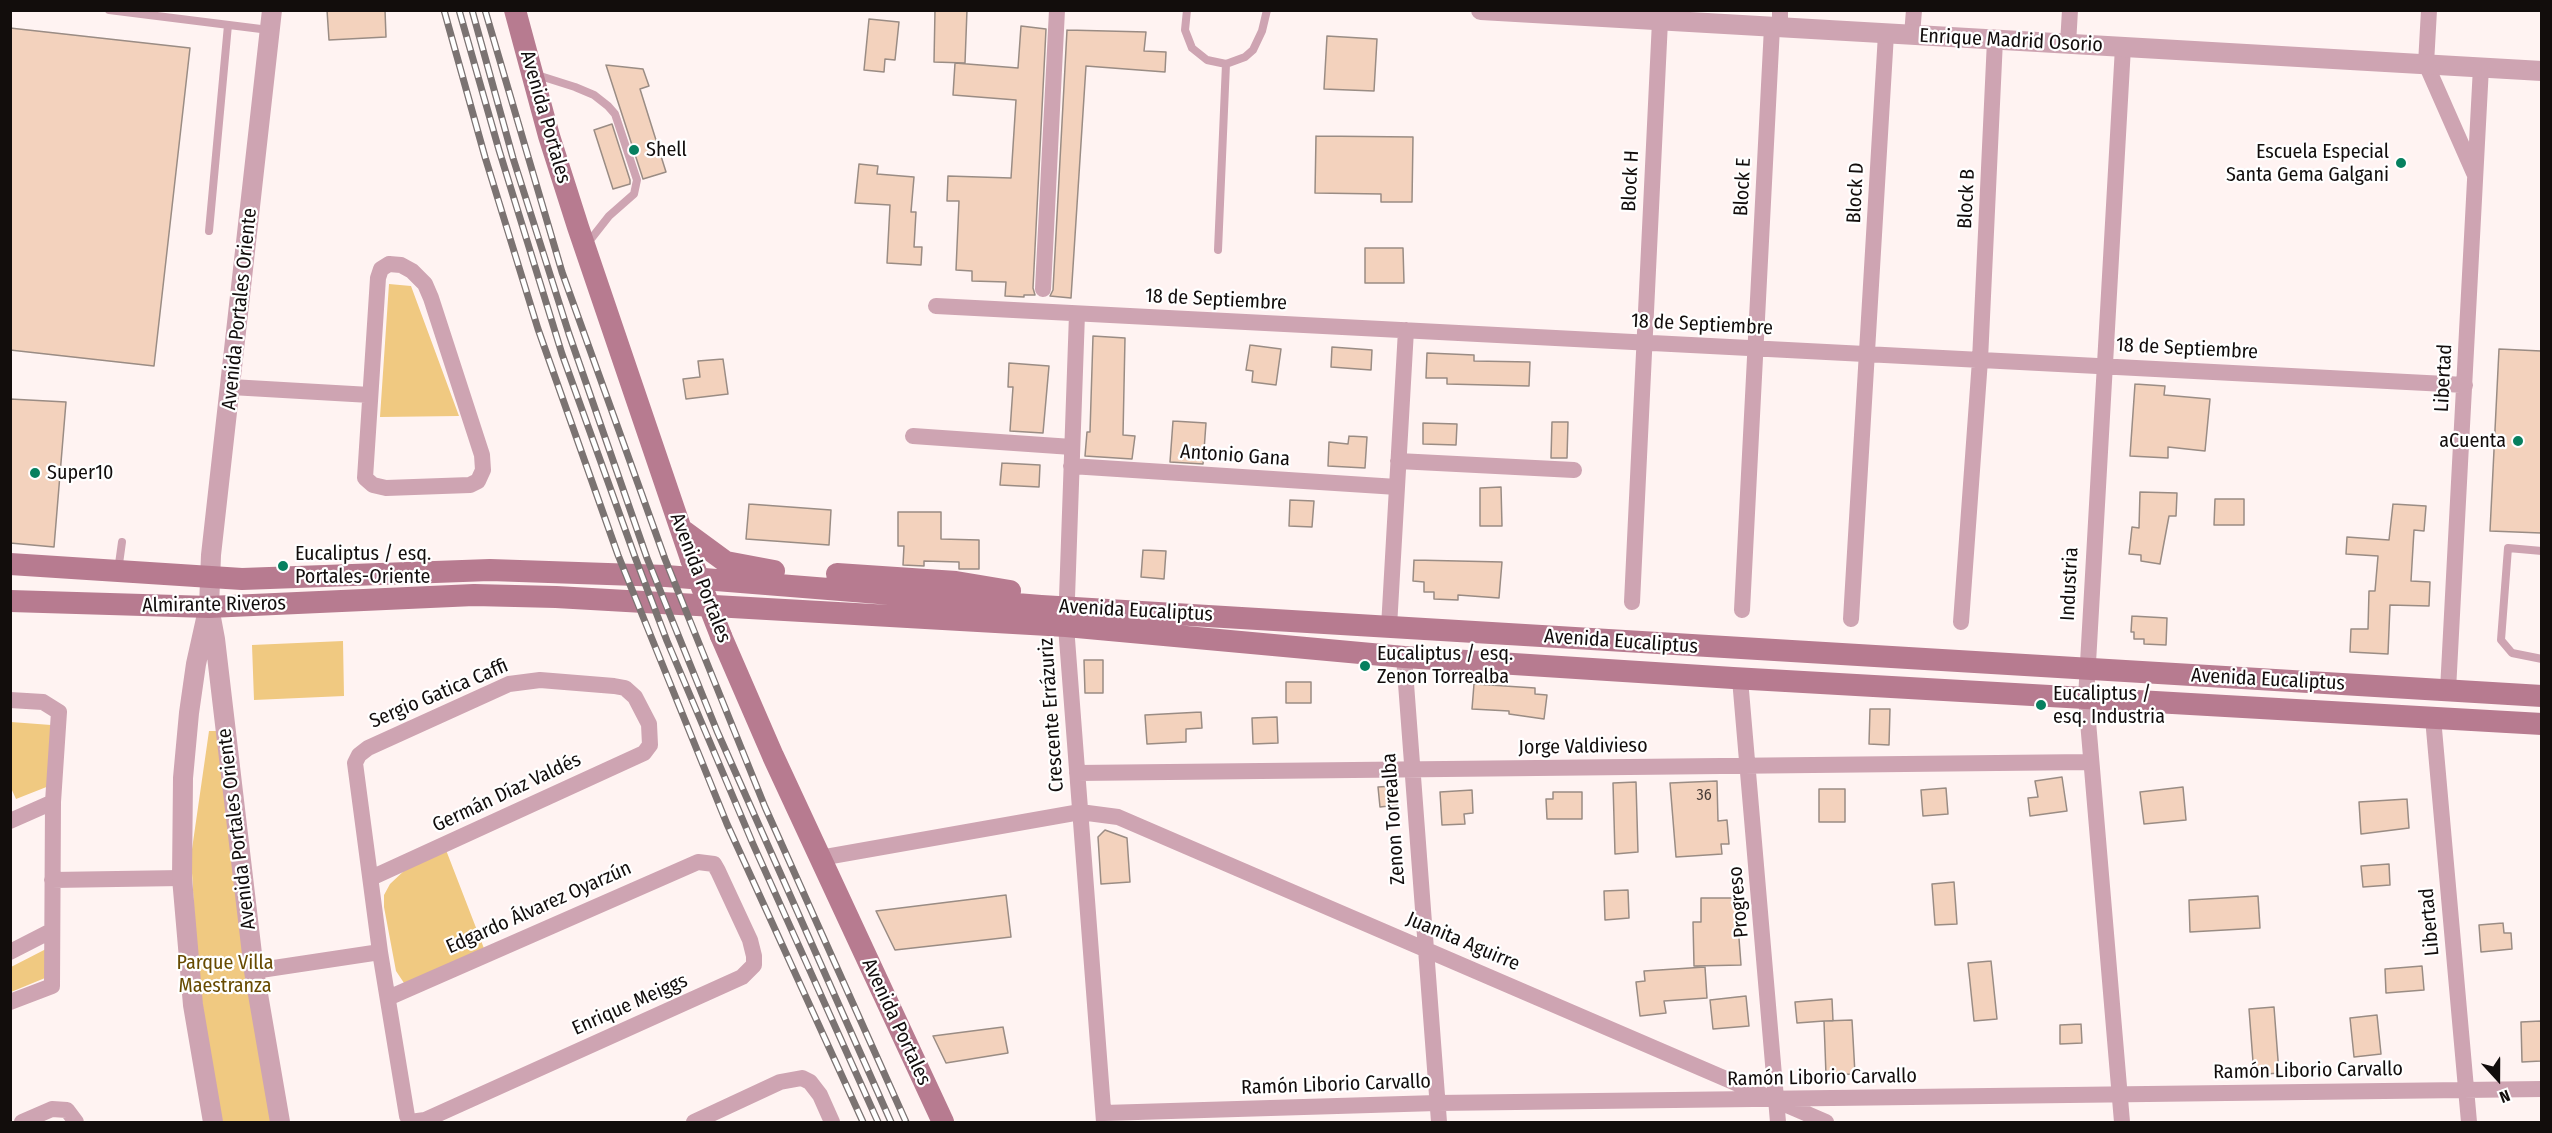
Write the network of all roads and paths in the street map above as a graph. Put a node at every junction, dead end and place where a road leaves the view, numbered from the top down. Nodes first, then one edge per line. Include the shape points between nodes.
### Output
1 (109, 10) edge
2 (515, 10) edge
3 (1058, 10) edge
4 (1187, 10) edge
5 (1267, 10) edge
6 (1481, 10) edge
7 (1914, 10) edge
8 (2070, 10) edge
9 (2428, 10) edge
10 (1591, 14) edge
11 (271, 20) edge
12 (1660, 21) junction
13 (1777, 22) edge
14 (228, 25) junction
15 (1886, 34) junction
16 (1912, 35) junction
17 (1995, 40) junction
18 (2068, 44) junction
19 (2122, 47) junction
20 (1226, 64) junction
21 (2426, 64) junction
22 (2481, 68) junction
23 (2541, 71) edge
24 (532, 73) junction
25 (2476, 179) junction
26 (209, 231) dead end
27 (585, 247) junction
28 (1218, 250) dead end
29 (1044, 289) dead end
30 (936, 306) dead end
31 (1077, 314) junction
32 (1406, 330) junction
33 (1644, 343) junction
34 (1756, 348) junction
35 (1868, 354) junction
36 (1980, 360) junction
37 (2104, 366) junction
38 (2465, 385) junction
39 (231, 387) junction
40 (370, 395) junction
41 (913, 436) dead end
42 (1072, 447) junction
43 (1398, 461) junction
44 (1071, 466) junction
45 (1574, 470) dead end
46 (1397, 487) junction
47 (680, 528) junction
48 (122, 542) dead end
49 (2541, 551) edge
50 (10, 564) edge
51 (118, 573) junction
52 (666, 576) joint
53 (209, 577) junction
54 (10, 601) edge
55 (1632, 602) dead end
56 (669, 604) joint
57 (1041, 606) junction
58 (209, 607) junction
59 (1742, 610) dead end
60 (1066, 616) junction
61 (1851, 619) dead end
62 (1960, 622) dead end
63 (1389, 627) junction
64 (1404, 657) junction
65 (2541, 659) edge
66 (2086, 669) junction
67 (1740, 679) junction
68 (2448, 690) junction
69 (2541, 696) edge
70 (2086, 698) junction
71 (10, 700) edge
72 (189, 713) junction
73 (224, 717) junction
74 (2433, 718) junction
75 (2541, 724) edge
76 (651, 736) joint
77 (2089, 762) junction
78 (1749, 766) junction
79 (1412, 770) junction
80 (1077, 773) junction
81 (53, 802) junction
82 (1080, 812) junction
83 (10, 820) edge
84 (820, 858) junction
85 (707, 861) joint
86 (182, 878) junction
87 (371, 878) junction
88 (52, 880) junction
89 (51, 931) junction
90 (1424, 947) junction
91 (10, 952) edge
92 (380, 952) junction
93 (254, 971) junction
94 (388, 998) junction
95 (10, 1002) edge
96 (2541, 1089) edge
97 (2466, 1090) junction
98 (2119, 1095) junction
99 (1776, 1100) junction
100 (1437, 1103) junction
101 (72, 1116) edge
102 (1104, 1118) edge
103 (22, 1122) edge
104 (213, 1122) edge
105 (280, 1122) edge
106 (410, 1122) edge
107 (694, 1122) edge
108 (832, 1122) edge
109 (943, 1122) edge
110 (1439, 1122) edge
111 (1778, 1122) edge
112 (1826, 1122) edge
113 (2122, 1122) edge
114 (2469, 1122) edge

1 - 14 lane
2 - 24 main road, Avenida Portales
3 - 29 street
4 - 20 lane via 1185,30 1192,48 1207,60
5 - 20 lane via 1253,50
6 - 10 street, Enrique Madrid Osorio
7 - 16 street
8 - 18 street
9 - 21 street
10 - 12 street, Enrique Madrid Osorio
11 - 14 lane
11 - 39 street, Avenida Portales Oriente
12 - 13 street, Enrique Madrid Osorio
12 - 33 street, Block H
13 - 15 street, Enrique Madrid Osorio
13 - 34 street, Block E
14 - 26 lane
15 - 16 street, Enrique Madrid Osorio
15 - 35 street, Block D
16 - 17 street, Enrique Madrid Osorio
17 - 18 street, Enrique Madrid Osorio
17 - 36 street, Block B
18 - 19 street, Enrique Madrid Osorio
19 - 21 street, Enrique Madrid Osorio
19 - 37 street, Industria
20 - 28 lane
21 - 22 street, Enrique Madrid Osorio
21 - 25 street
22 - 23 street, Enrique Madrid Osorio
22 - 25 street, Libertad
24 - 27 main road, Avenida Portales
24 - 27 lane via 594,95 608,106 615,114 637,180 634,194 609,216
25 - 38 street, Libertad
27 - 47 main road, Avenida Portales
30 - 31 street, 18 de Septiembre
31 - 32 street, 18 de Septiembre
31 - 42 street, Crescente Errázuriz
32 - 33 street, 18 de Septiembre
32 - 43 street
33 - 34 street, 18 de Septiembre
33 - 55 street, Block H
34 - 35 street, 18 de Septiembre
34 - 59 street, Block E
35 - 36 street, 18 de Septiembre
35 - 61 street, Block D
36 - 37 street, 18 de Septiembre
36 - 62 street, Block B
37 - 38 street, 18 de Septiembre
37 - 66 street, Industria
38 - 68 street, Libertad
39 - 40 street
39 - 53 street, Avenida Portales Oriente
40 - 40 street via 378,278 381,269 389,264 401,265 425,284 431,298 482,455 483,471 478,481 470,485 386,488 365,478
41 - 42 street
42 - 44 street, Crescente Errázuriz
43 - 45 street
43 - 46 street
44 - 46 street, Antonio Gana
44 - 60 street, Crescente Errázuriz
46 - 63 street
47 - 57 main road via 726,562 737,565 775,571 956,582 1009,590
47 - 84 main road, Avenida Portales, bridge via 721,636
48 - 51 lane
49 - 65 lane via 2508,548 2501,640 2512,653
50 - 51 main road, Almirante Riveros
51 - 53 main road, Almirante Riveros
52 - 53 main road, Almirante Riveros via 490,570 275,579
52 - 57 main road, Avenida Eucaliptus
53 - 58 street, Avenida Portales Oriente
54 - 58 main road, Almirante Riveros
56 - 58 main road, Almirante Riveros via 474,595
56 - 60 main road, Avenida Eucaliptus
57 - 60 main road, Avenida Eucaliptus
58 - 72 street, Avenida Portales Oriente
58 - 73 street, Avenida Portales Oriente
60 - 63 main road, Avenida Eucaliptus
60 - 64 main road, Avenida Eucaliptus
60 - 80 street, Crescente Errázuriz
63 - 66 main road, Avenida Eucaliptus
64 - 67 main road, Avenida Eucaliptus
64 - 79 street, Zenon Torrealba
66 - 68 main road, Avenida Eucaliptus
66 - 70 street, Industria
67 - 70 main road, Avenida Eucaliptus
67 - 78 street, Progreso
68 - 69 main road, Avenida Eucaliptus
70 - 74 main road, Avenida Eucaliptus
70 - 77 street, Industria
71 - 81 street via 44,702 59,712
72 - 73 street via 206,710
72 - 86 street, Avenida Portales Oriente via 183,778
73 - 93 street, Avenida Portales Oriente
74 - 75 main road, Avenida Eucaliptus
74 - 97 street, Libertad
76 - 87 street, Germán Díaz Valdés via 644,753
76 - 87 street, Sergio Gatica Caffi via 643,709 625,688 540,680 520,681 491,691 368,748 356,764
77 - 78 street, Jorge Valdivieso
77 - 98 street, Industria
78 - 79 street, Jorge Valdivieso
78 - 99 street, Progreso
79 - 80 street, Jorge Valdivieso
79 - 90 street, Zenon Torrealba
80 - 82 street, Crescente Errázuriz
81 - 83 street
81 - 88 street
82 - 84 street, Juanita Aguirre
82 - 90 street, Juanita Aguirre via 1118,817
82 - 102 street, Crescente Errázuriz
84 - 109 main road, Avenida Portales
85 - 94 street, Edgardo Álvarez Oyarzún via 683,868
85 - 106 street, Enrique Meiggs via 718,871 750,940 754,965 750,971 425,1120
86 - 88 street
86 - 104 street, Avenida Portales Oriente via 193,1005
87 - 92 street
88 - 89 street
89 - 91 street
89 - 95 street via 52,986
90 - 99 street, Juanita Aguirre
90 - 100 street, Zenon Torrealba
92 - 93 street
92 - 94 street
93 - 105 street, Avenida Portales Oriente
94 - 106 street
96 - 97 street, Ramón Liborio Carvallo
97 - 98 street, Ramón Liborio Carvallo
97 - 114 street, Libertad
98 - 99 street, Ramón Liborio Carvallo
98 - 113 street, Industria
99 - 100 street, Ramón Liborio Carvallo
99 - 111 street, Progreso
99 - 112 street, Juanita Aguirre
100 - 102 street, Ramón Liborio Carvallo
100 - 110 street, Zenon Torrealba
101 - 103 street via 52,1109
107 - 108 street via 780,1082 802,1078 820,1095

